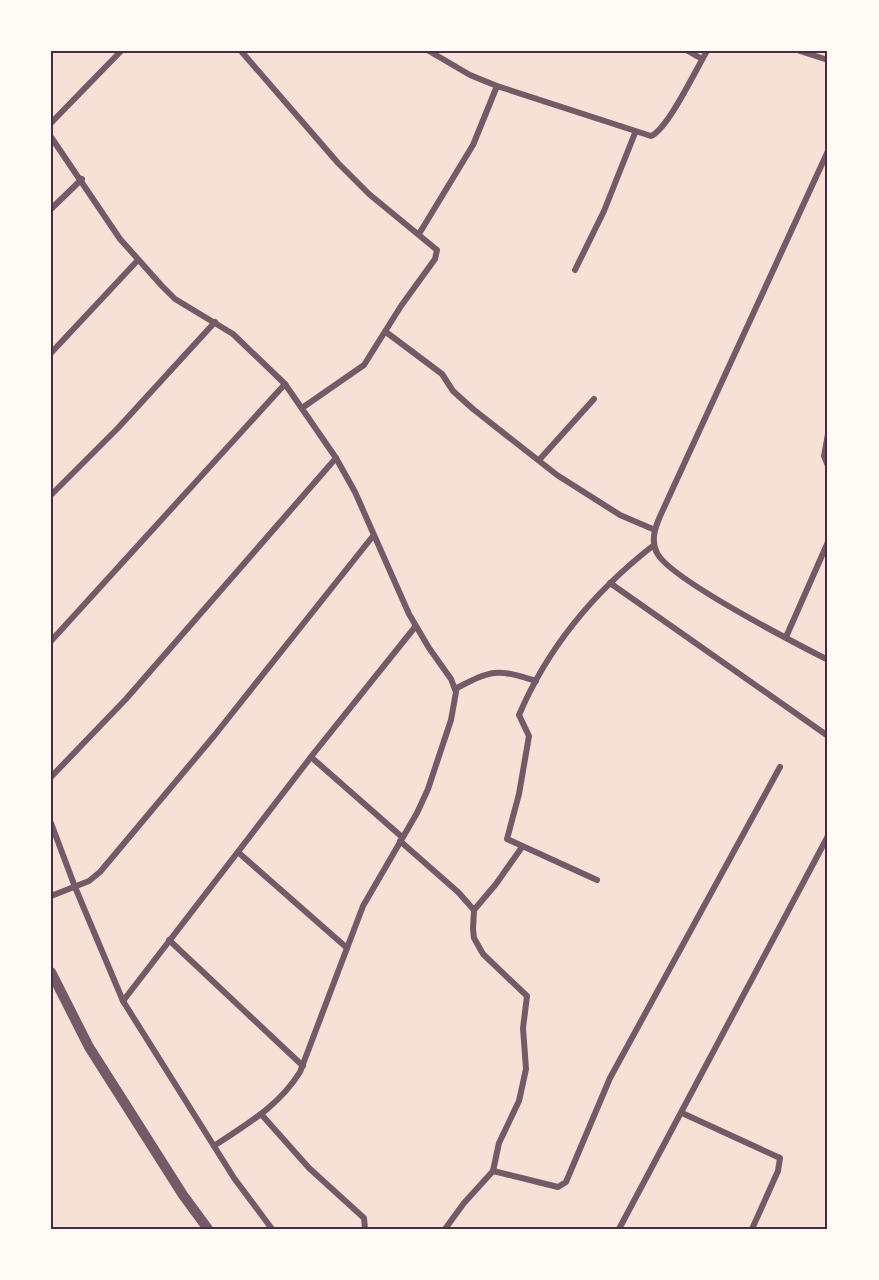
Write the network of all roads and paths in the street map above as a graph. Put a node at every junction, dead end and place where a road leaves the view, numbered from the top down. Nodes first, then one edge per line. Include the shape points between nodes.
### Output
1 (121, 51) edge
2 (241, 51) edge
3 (429, 51) edge
4 (688, 51) edge
5 (707, 51) edge
6 (800, 51) edge
7 (702, 59) junction
8 (828, 60) edge
9 (497, 86) junction
10 (51, 123) edge
11 (635, 133) junction
12 (51, 137) edge
13 (828, 151) edge
14 (82, 179) junction
15 (51, 209) edge
16 (419, 234) junction
17 (138, 260) junction
18 (575, 270) dead end
19 (215, 322) junction
20 (386, 332) junction
21 (51, 353) edge
22 (285, 384) junction
23 (594, 399) dead end
24 (302, 408) junction
25 (828, 434) edge
26 (336, 458) junction
27 (540, 459) junction
28 (828, 466) edge
29 (51, 495) edge
30 (655, 530) junction
31 (374, 536) junction
32 (828, 542) edge
33 (654, 545) junction
34 (610, 583) junction
35 (415, 627) junction
36 (786, 637) junction
37 (51, 641) edge
38 (828, 660) edge
39 (536, 681) junction
40 (455, 689) junction
41 (828, 736) edge
42 (311, 757) junction
43 (780, 766) dead end
44 (51, 777) edge
45 (51, 823) edge
46 (828, 836) edge
47 (401, 839) junction
48 (522, 847) junction
49 (239, 853) junction
50 (597, 880) dead end
51 (75, 887) junction
52 (51, 896) edge
53 (474, 910) junction
54 (169, 940) junction
55 (347, 948) junction
56 (51, 972) edge
57 (123, 1001) junction
58 (303, 1066) junction
59 (682, 1113) junction
60 (261, 1114) junction
61 (214, 1146) junction
62 (494, 1171) junction
63 (208, 1229) edge
64 (272, 1229) edge
65 (365, 1229) edge
66 (445, 1229) edge
67 (619, 1229) edge
68 (752, 1229) edge

1 - 10 street
2 - 16 street via 338,163
3 - 9 street
4 - 7 street
5 - 7 street
6 - 8 street
7 - 11 street via 657,134
9 - 11 street
9 - 16 street via 473,145
11 - 18 street via 604,212
12 - 14 street
13 - 30 street
14 - 15 street
14 - 17 street via 106,219
16 - 20 street via 434,245 437,254
17 - 19 street via 175,299
17 - 21 street
19 - 22 street
19 - 29 street
20 - 24 street via 364,365
20 - 27 street via 442,374 453,391 473,409
22 - 24 street
22 - 37 street
23 - 27 street
24 - 26 street
25 - 28 street via 824,456
26 - 31 street
26 - 44 street via 126,699
27 - 30 street via 598,502
30 - 33 street
31 - 35 street
31 - 51 street via 100,872
32 - 36 street
33 - 34 street
33 - 36 street via 672,569
34 - 39 street via 569,630
34 - 41 street
35 - 40 street
35 - 42 street
36 - 38 street
39 - 40 street via 490,671
39 - 48 street via 519,715 529,736 519,794 506,836
40 - 47 street via 456,704 428,789
42 - 47 street
42 - 49 street
43 - 62 street via 610,1078 566,1182 562,1186 548,1185
45 - 51 street
46 - 59 street
47 - 53 street
47 - 55 street via 363,906
48 - 50 street
48 - 53 street
49 - 54 street
49 - 55 street
51 - 52 street
51 - 57 street
53 - 62 street via 473,929 478,946 528,1000 523,1028 523,1087 499,1143
54 - 57 street
54 - 58 street
55 - 58 street
56 - 63 street via 89,1047
57 - 61 street
58 - 60 street via 289,1091
59 - 67 street
59 - 68 street via 780,1158
60 - 61 street
60 - 65 street via 309,1168 364,1218
61 - 64 street
62 - 66 street

